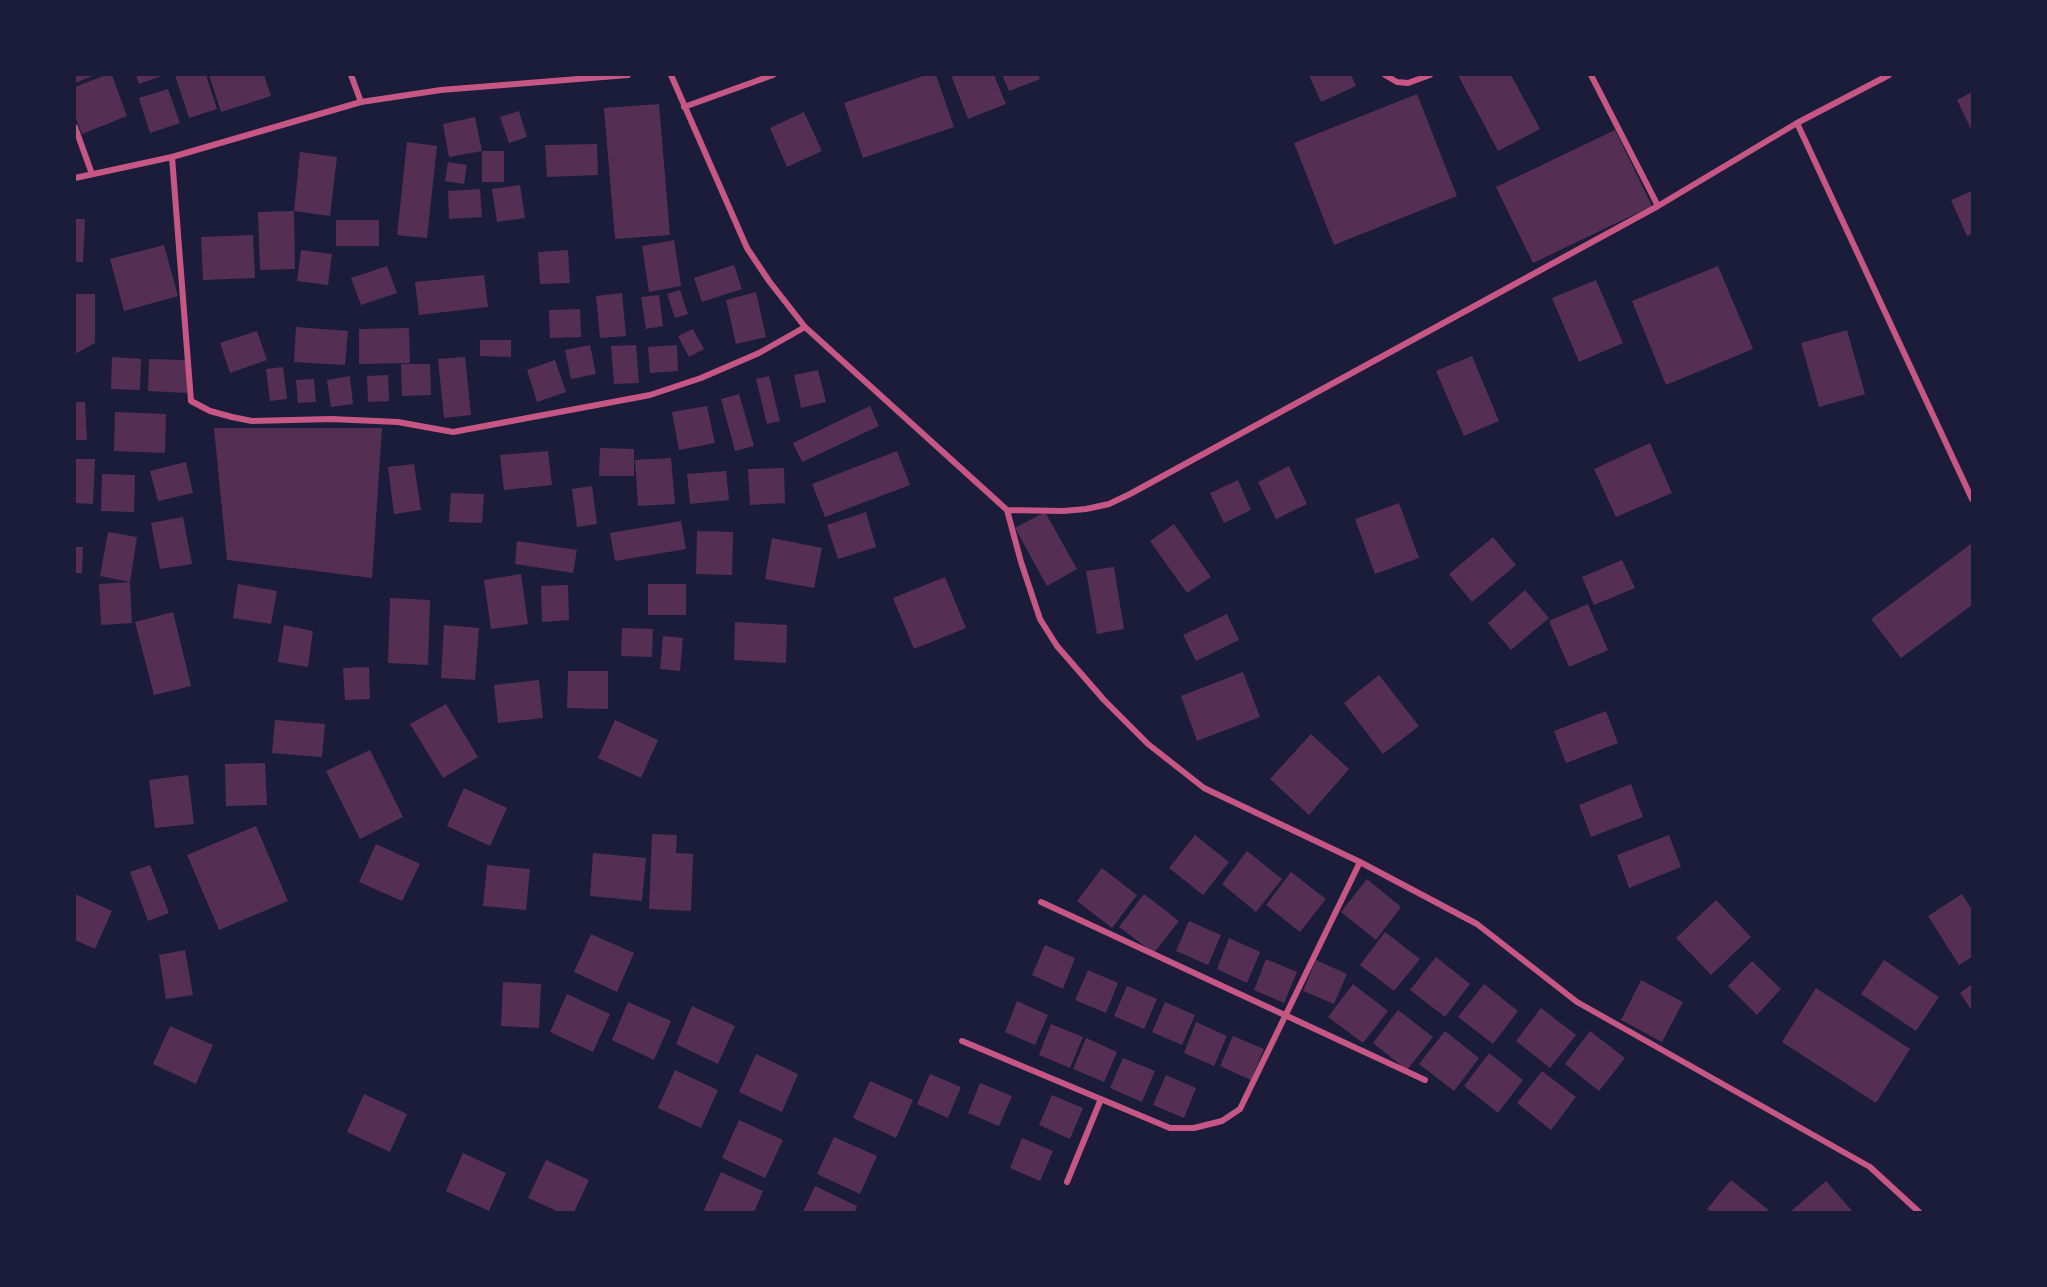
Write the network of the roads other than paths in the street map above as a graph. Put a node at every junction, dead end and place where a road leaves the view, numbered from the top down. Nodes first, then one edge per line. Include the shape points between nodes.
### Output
1 (351, 75) edge
2 (628, 75) edge
3 (671, 75) edge
4 (773, 75) edge
5 (1385, 75) edge
6 (1430, 75) edge
7 (1591, 75) edge
8 (1889, 75) edge
9 (361, 102) junction
10 (684, 108) junction
11 (1797, 123) junction
12 (75, 127) edge
13 (172, 157) junction
14 (92, 174) junction
15 (75, 178) edge
16 (1658, 206) junction
17 (805, 327) junction
18 (1972, 499) edge
19 (1007, 510) junction
20 (1360, 862) junction
21 (1041, 902) dead end
22 (1285, 1014) junction
23 (962, 1041) dead end
24 (1425, 1080) dead end
25 (1101, 1099) junction
26 (1067, 1182) dead end
27 (1919, 1212) edge

1 - 9 street
2 - 9 street via 441,90
3 - 10 street
4 - 10 street
5 - 6 street via 1408,83
7 - 16 street
8 - 11 street
9 - 13 street
10 - 17 street via 747,248
11 - 16 street
11 - 18 street
12 - 14 street
13 - 14 street
13 - 17 street via 191,401 232,417 252,421 398,422 453,432 650,395 759,353
14 - 15 street
16 - 19 street via 1109,504 1086,509
17 - 19 street
19 - 20 street via 1040,619 1056,646 1148,744 1204,788
20 - 22 street
20 - 27 street via 1477,924 1577,1002 1870,1167
21 - 22 street
22 - 24 street
22 - 25 street via 1240,1109 1222,1121 1194,1128 1170,1128
23 - 25 street
25 - 26 street

